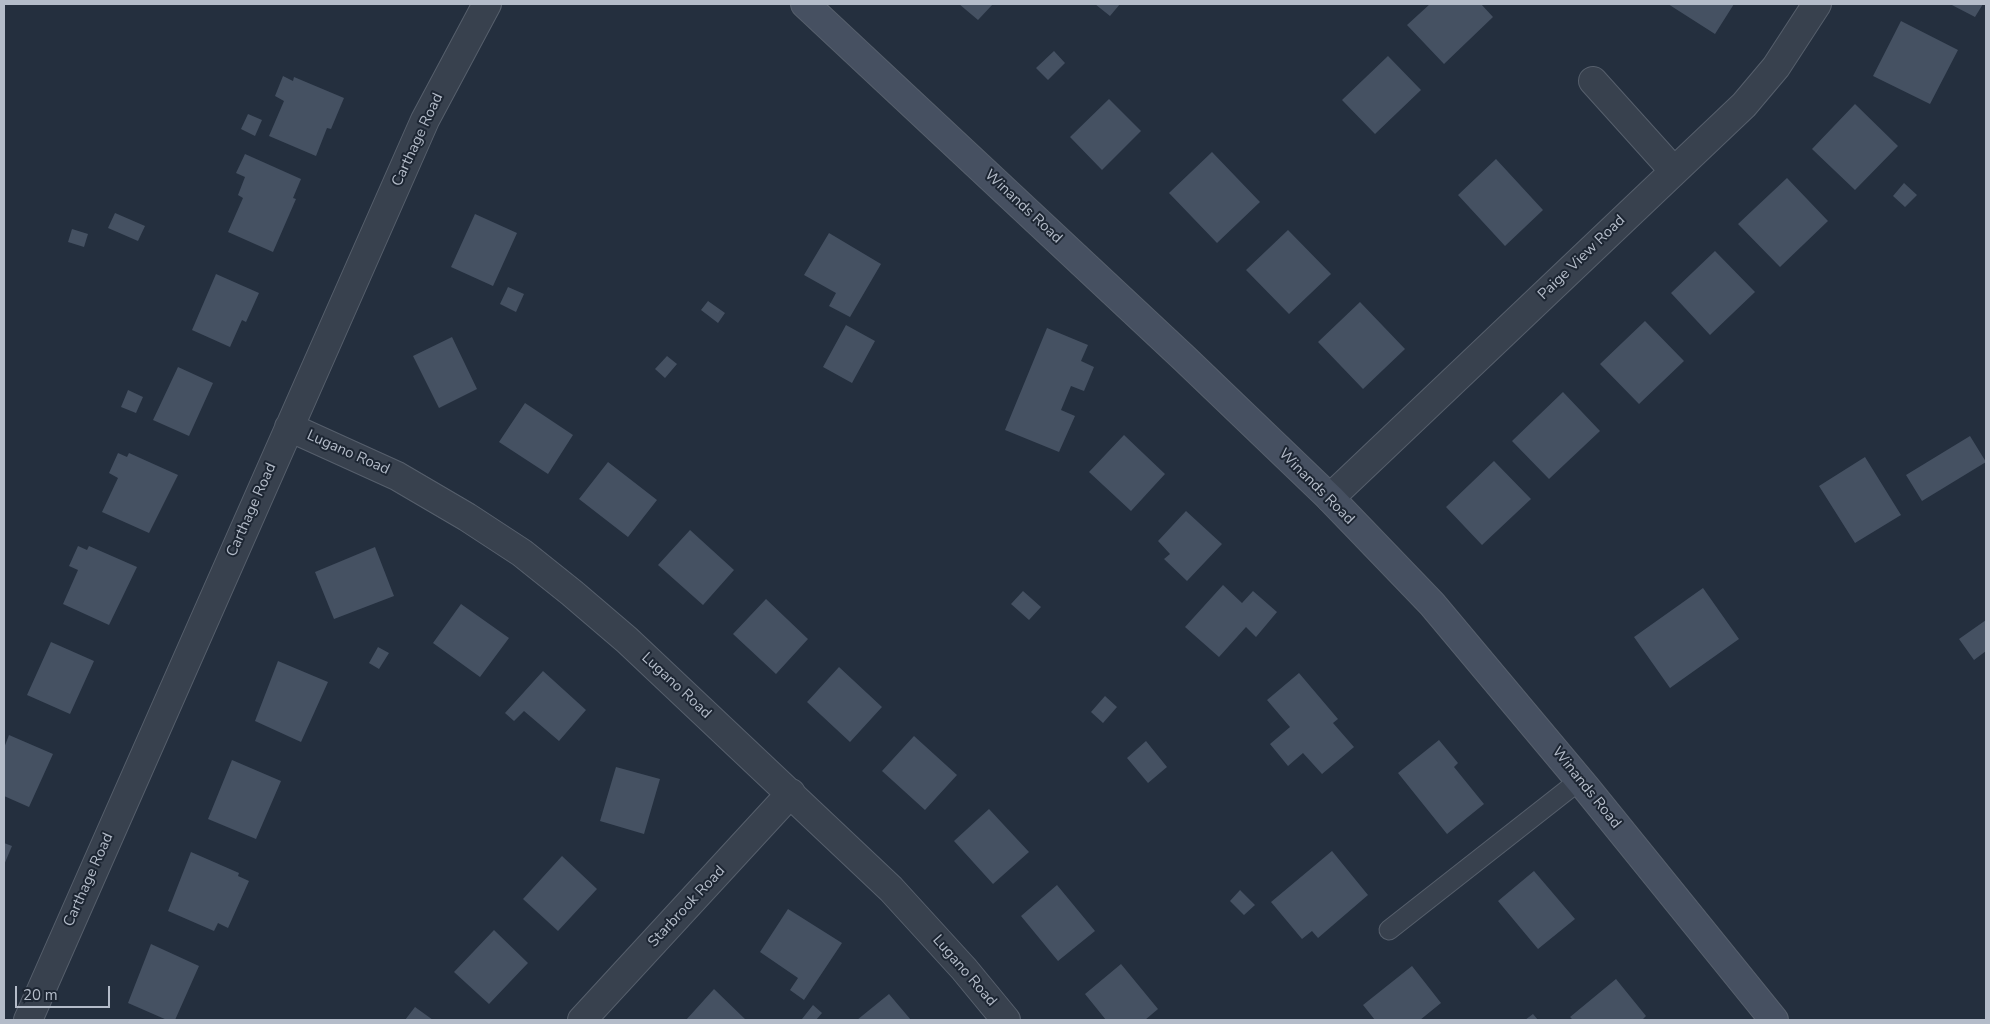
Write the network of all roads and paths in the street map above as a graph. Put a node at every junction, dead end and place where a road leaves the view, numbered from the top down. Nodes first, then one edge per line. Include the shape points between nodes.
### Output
1 (487, 4) edge
2 (805, 4) edge
3 (1818, 4) edge
4 (1593, 81) dead end
5 (1674, 171) junction
6 (289, 426) junction
7 (1330, 498) junction
8 (1580, 780) junction
9 (791, 793) junction
10 (1389, 930) dead end
11 (28, 1020) edge
12 (582, 1020) edge
13 (1006, 1020) edge
14 (1774, 1020) edge

1 - 6 street, Carthage Road via 425,120
2 - 7 street, Winands Road
3 - 5 street, Paige View Road via 1776,67 1749,99
4 - 5 street
5 - 7 street, Paige View Road
6 - 9 street, Lugano Road via 398,476 522,553 627,640
6 - 11 street, Carthage Road
7 - 8 street, Winands Road via 1432,604
8 - 10 lane
8 - 14 street, Winands Road
9 - 12 street, Starbrook Road
9 - 13 street, Lugano Road via 891,889

